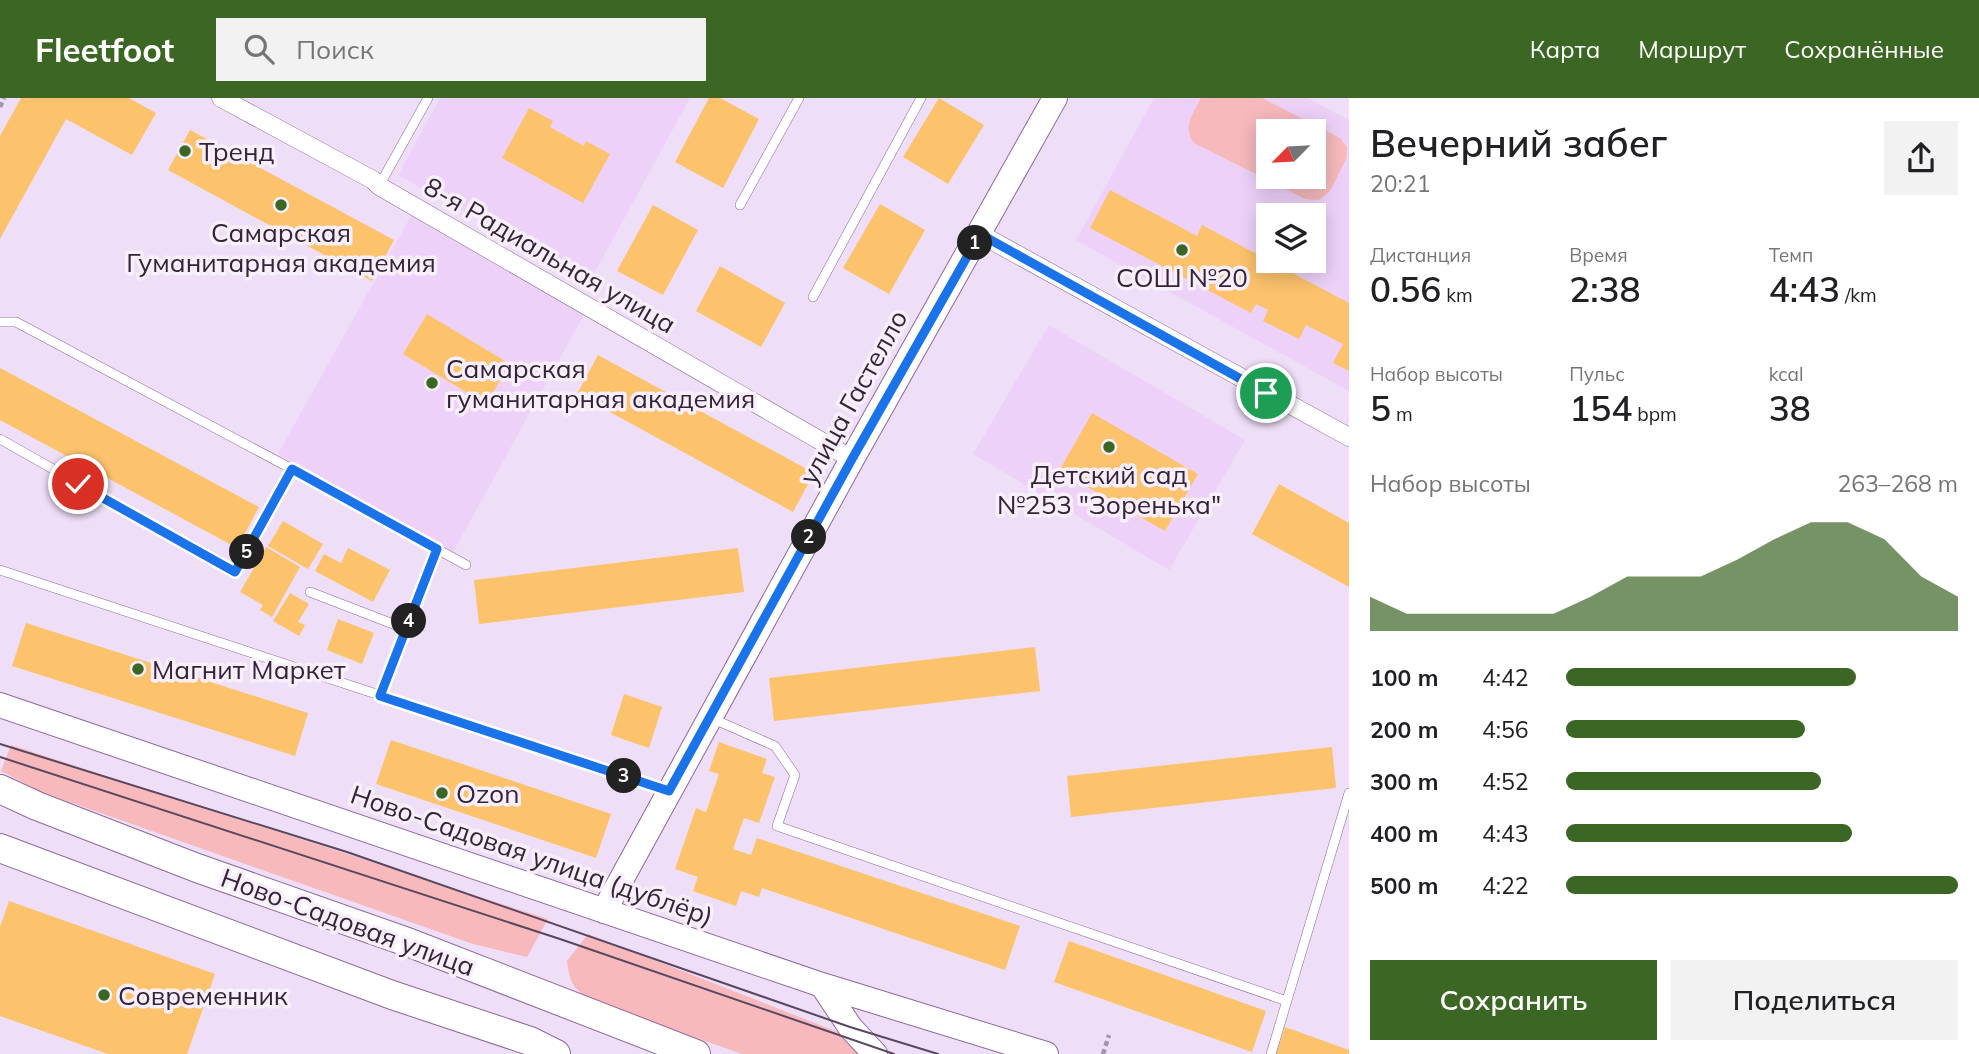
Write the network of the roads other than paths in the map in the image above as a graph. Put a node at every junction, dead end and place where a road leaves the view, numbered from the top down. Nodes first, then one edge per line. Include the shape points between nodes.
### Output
1 (221, 98) edge
2 (428, 98) edge
3 (799, 98) edge
4 (921, 98) edge
5 (1055, 98) edge
6 (379, 186) junction
7 (740, 205) dead end
8 (980, 234) junction
9 (813, 297) dead end
10 (0, 322) edge
11 (1349, 437) edge
12 (0, 439) edge
13 (852, 459) junction
14 (292, 469) junction
15 (437, 549) junction
16 (467, 565) dead end
17 (0, 570) edge
18 (310, 592) dead end
19 (406, 629) junction
20 (380, 696) junction
21 (0, 705) edge
22 (710, 718) junction
23 (0, 789) edge
24 (669, 791) junction
25 (1349, 793) edge
26 (0, 848) edge
27 (604, 911) junction
28 (822, 985) junction
29 (1287, 1001) junction
30 (556, 1054) edge
31 (696, 1054) edge
32 (875, 1054) edge
33 (1046, 1054) edge
34 (1271, 1054) edge

1 - 6 street, 8-я Радиальная улица
2 - 6 lane
3 - 7 lane
4 - 9 lane
5 - 8 street, улица Гастелло
6 - 13 street, 8-я Радиальная улица
8 - 11 street
8 - 13 street, улица Гастелло
10 - 14 lane via 16,323
12 - 14 lane via 235,572
13 - 22 street, улица Гастелло
14 - 15 lane
15 - 16 lane
15 - 19 lane
17 - 20 lane
18 - 19 lane
19 - 20 lane
20 - 24 lane
21 - 27 street, Ново-Садовая улица (дублёр)
22 - 24 street, улица Гастелло
22 - 29 lane via 775,746 794,775 777,826
23 - 31 main road, Ново-Садовая улица via 197,868 410,943
24 - 27 street, улица Гастелло
25 - 29 lane
26 - 30 main road, Ново-Садовая улица
27 - 28 street, Ново-Садовая улица (дублёр)
28 - 32 street
28 - 33 street, Ново-Садовая улица (дублёр)
29 - 34 lane

